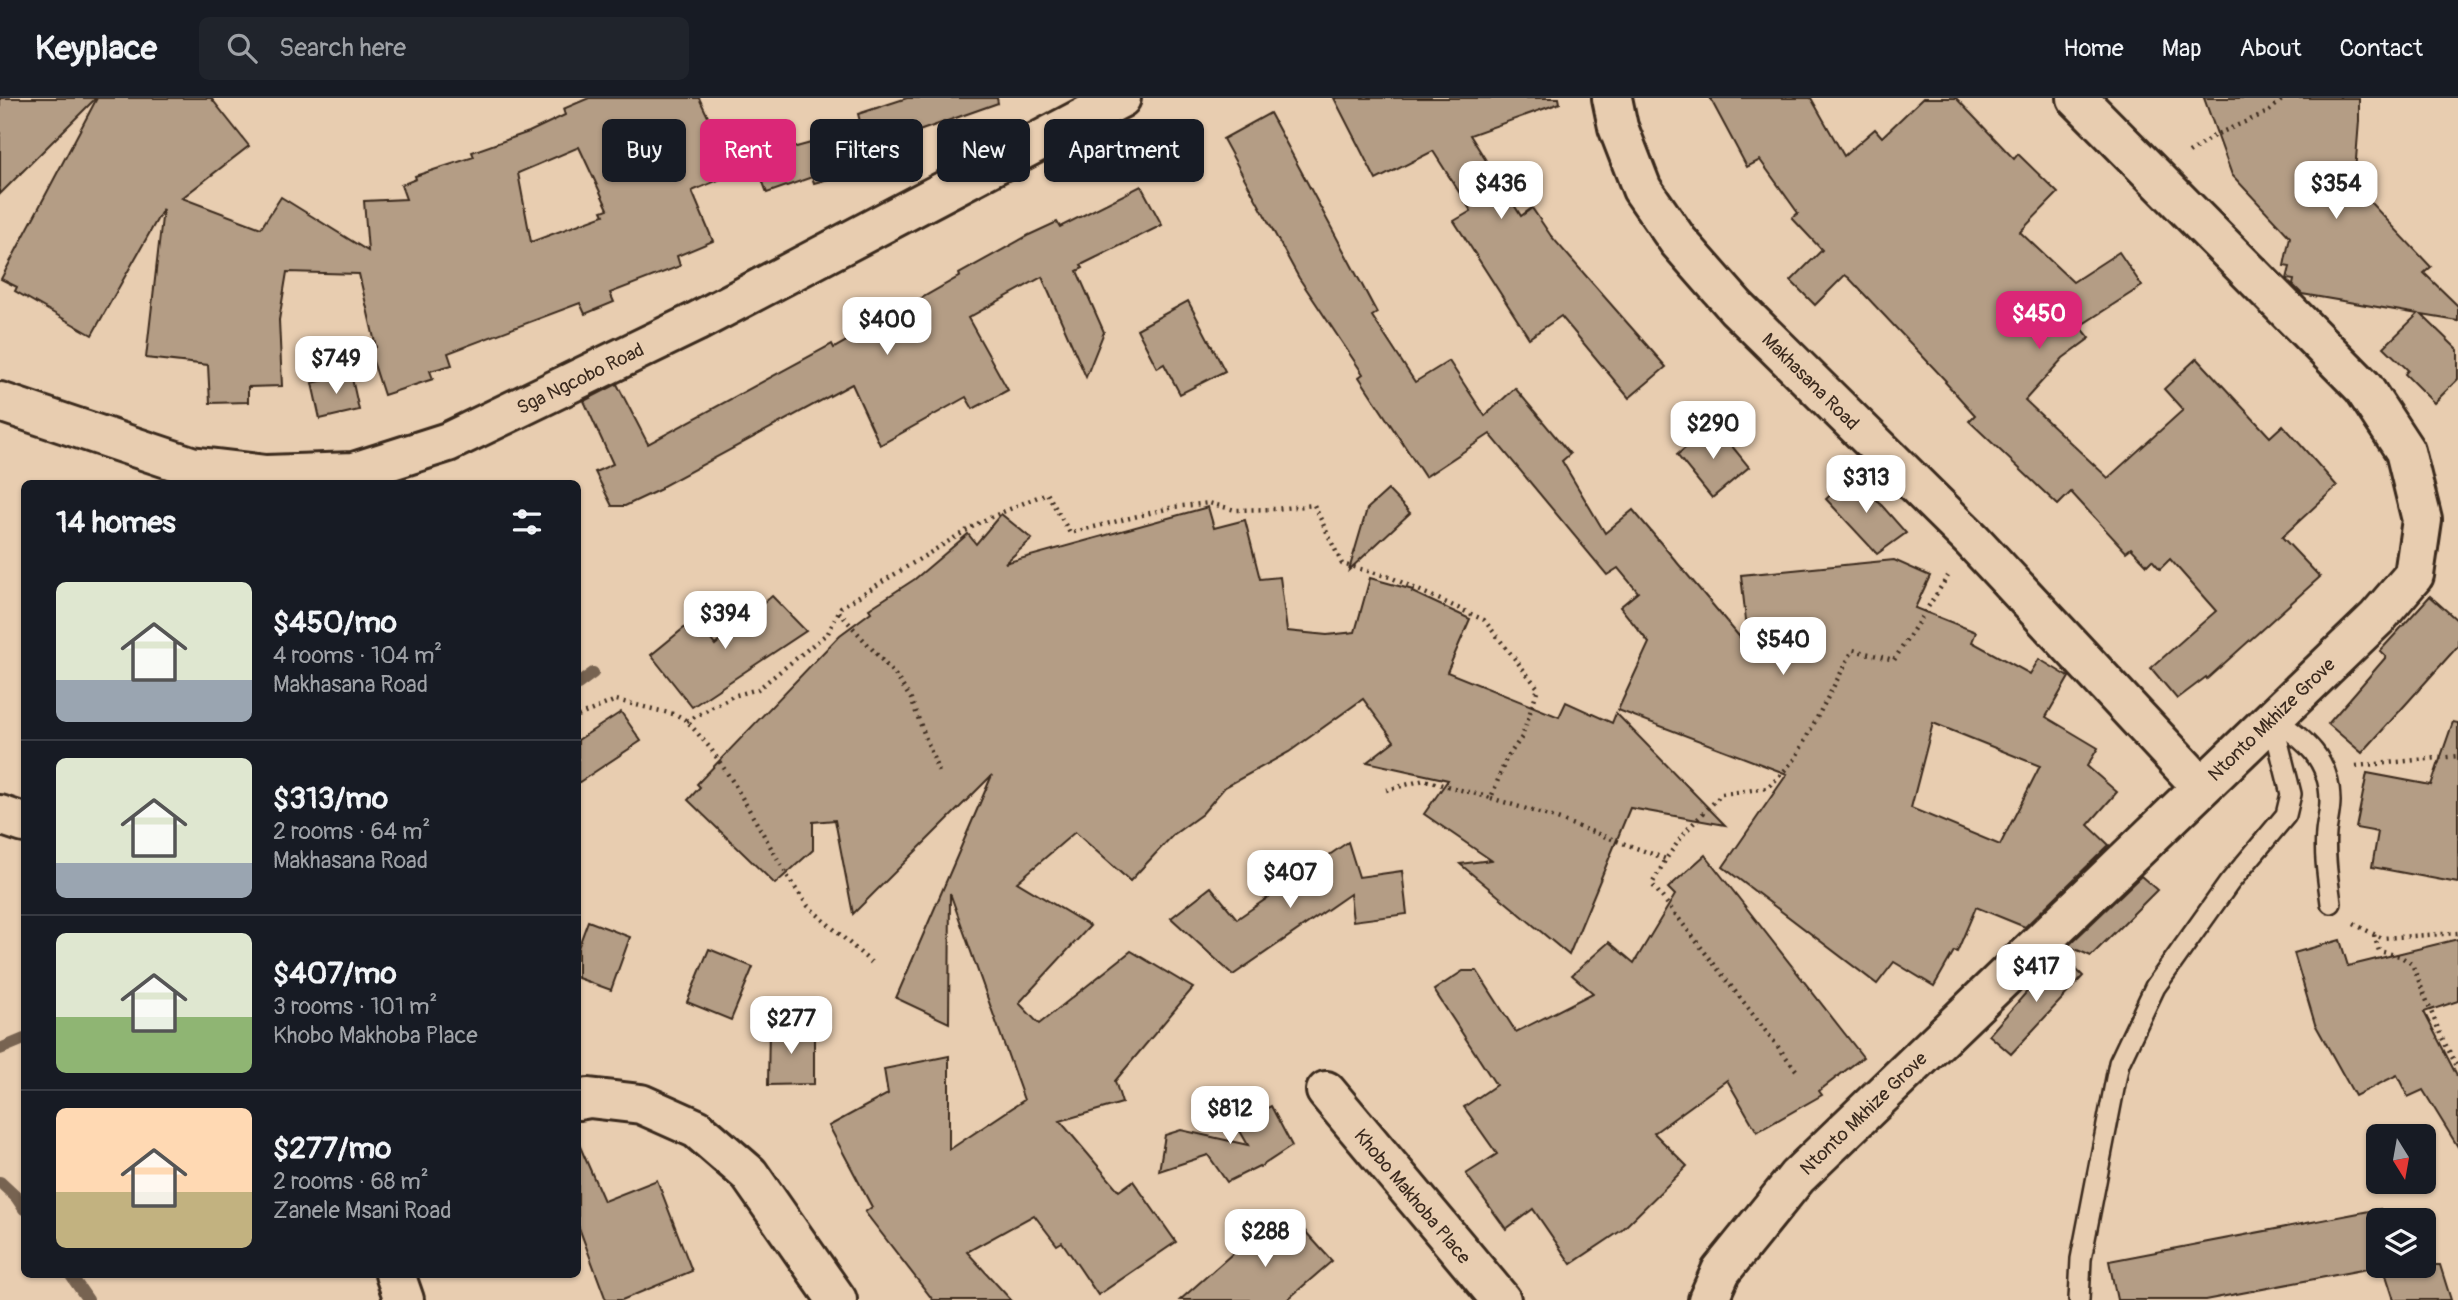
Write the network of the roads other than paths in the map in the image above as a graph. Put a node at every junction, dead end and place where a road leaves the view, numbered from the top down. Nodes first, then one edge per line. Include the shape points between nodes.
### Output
1 (1121, 98) edge
2 (1612, 98) edge
3 (2077, 98) edge
4 (0, 402) edge
5 (2272, 718) junction
6 (2201, 786) junction
7 (0, 815) edge
8 (21, 822) edge
9 (2331, 903) road end
10 (1325, 1091) dead end
11 (581, 1099) edge
12 (396, 1278) edge
13 (404, 1300) edge
14 (837, 1300) edge
15 (1501, 1300) edge
16 (1708, 1300) edge
17 (2079, 1300) edge

1 - 4 street, Sga Ngcobo Road via 671,334 448,442 354,472 266,475 191,466
2 - 6 street, Makhasana Road via 1642,189 1678,240 1736,307 1972,540
3 - 5 street, Ntonto Mkhize Grove via 2362,387 2404,451 2422,520 2414,575 2377,618
5 - 6 street, Ntonto Mkhize Grove
5 - 9 lane via 2300,736 2329,779 2326,855
5 - 17 lane via 2291,794 2286,815 2229,883 2155,988 2119,1063 2081,1259
6 - 16 street, Ntonto Mkhize Grove via 1797,1177 1721,1270
7 - 8 street
10 - 15 street, Khobo Makhoba Place
11 - 14 street via 642,1104 697,1129 749,1174
12 - 13 street

